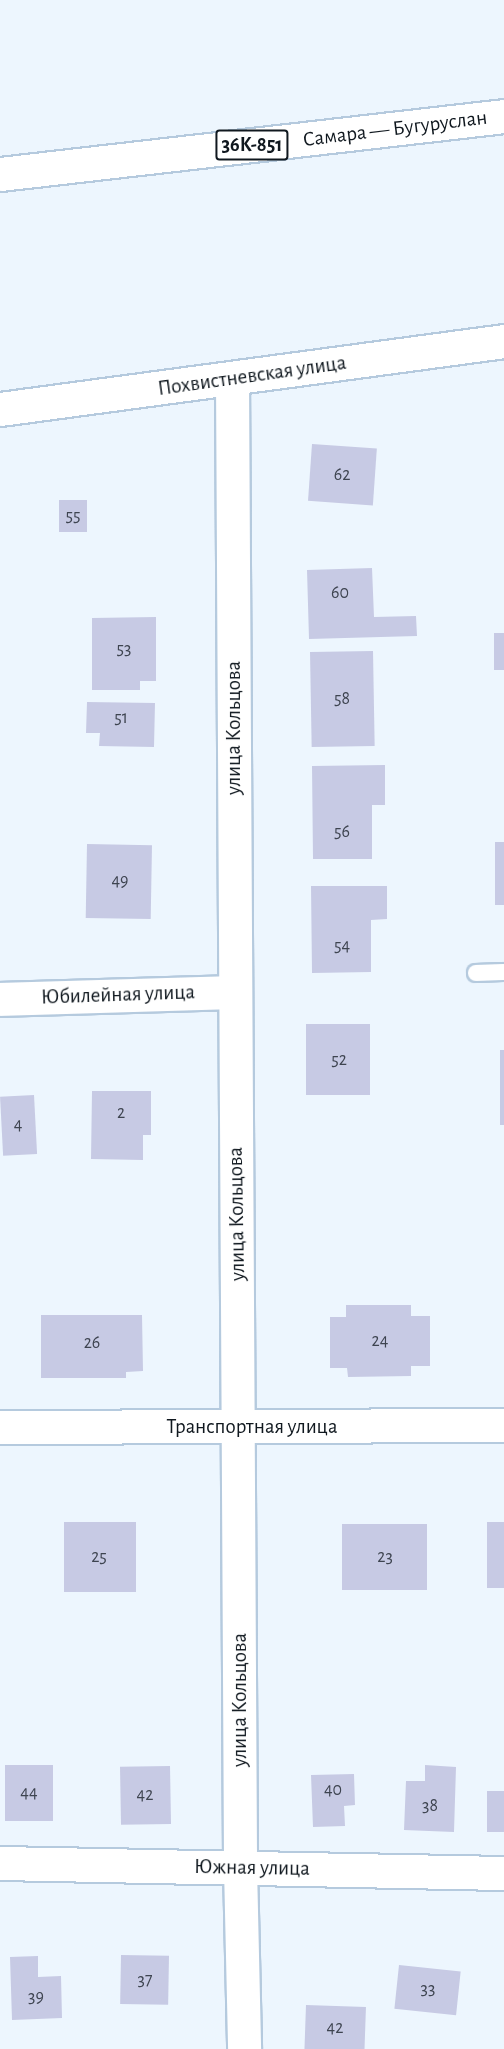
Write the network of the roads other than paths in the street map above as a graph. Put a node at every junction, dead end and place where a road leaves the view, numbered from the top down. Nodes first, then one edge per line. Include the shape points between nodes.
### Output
1 (504, 116) edge
2 (0, 174) edge
3 (504, 341) edge
4 (232, 378) junction
5 (0, 409) edge
6 (504, 972) edge
7 (476, 973) dead end
8 (236, 992) junction
9 (0, 999) edge
10 (504, 1425) edge
11 (0, 1427) edge
12 (239, 1428) junction
13 (0, 1863) edge
14 (240, 1868) junction
15 (504, 1873) edge
16 (244, 2049) edge

1 - 2 street, Самара — Бугуруслан / 36К-851
3 - 4 street, Похвистневская улица
4 - 5 street, Похвистневская улица
4 - 8 street, улица Кольцова
6 - 7 lane
8 - 9 street, Юбилейная улица
8 - 12 street, улица Кольцова
10 - 12 street, Транспортная улица
11 - 12 street, Транспортная улица
12 - 14 street, улица Кольцова
13 - 14 street, Южная улица
14 - 15 street, Южная улица
14 - 16 street, улица Кольцова

